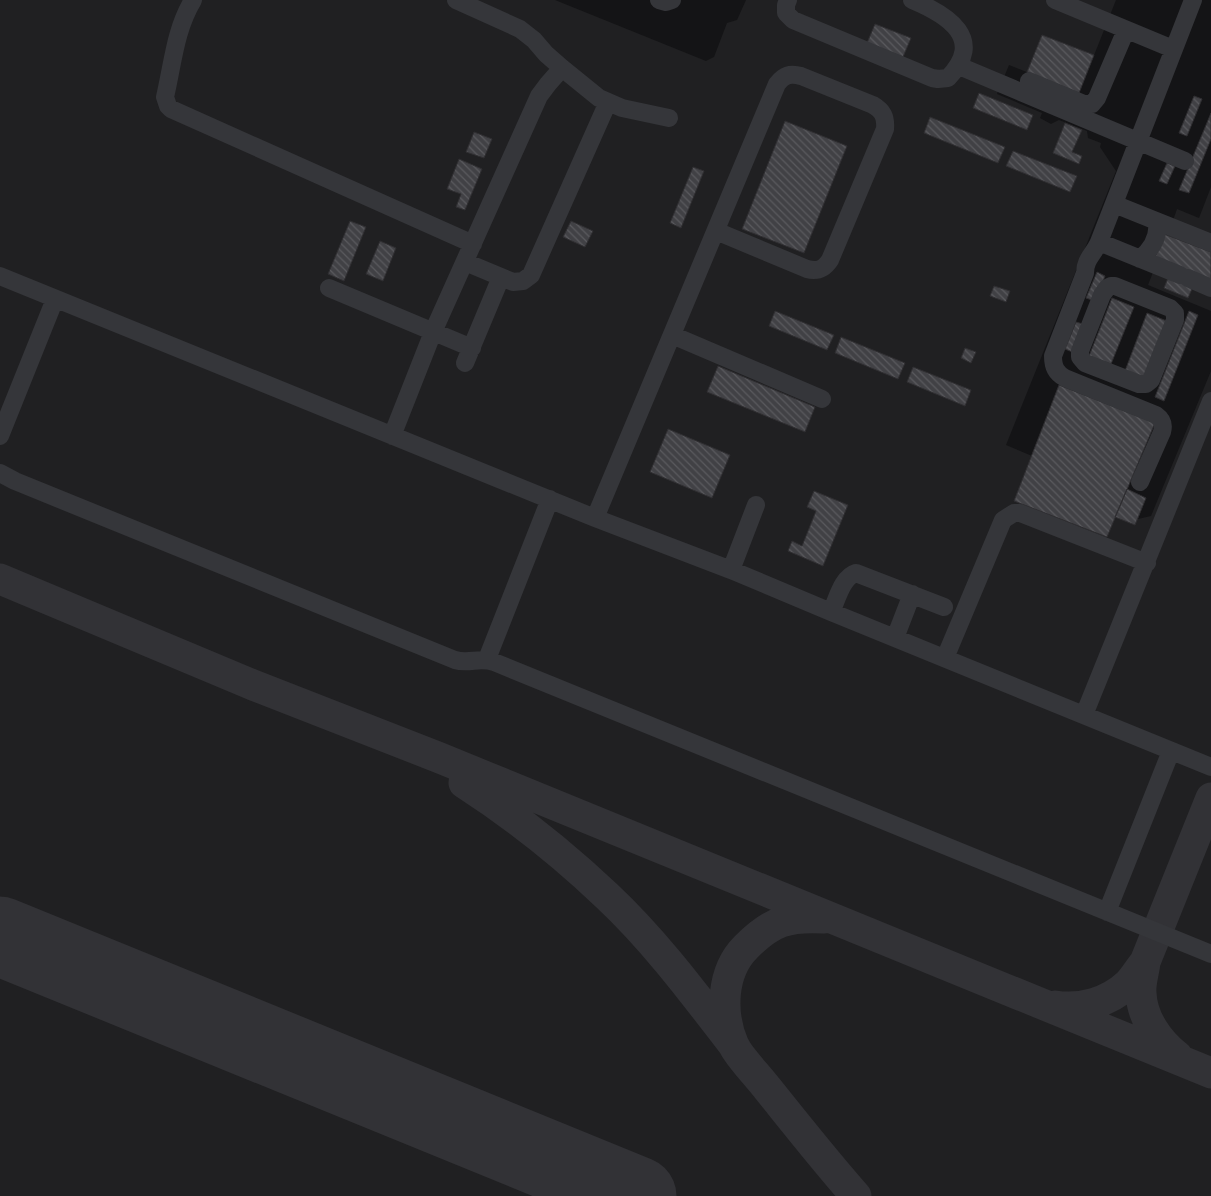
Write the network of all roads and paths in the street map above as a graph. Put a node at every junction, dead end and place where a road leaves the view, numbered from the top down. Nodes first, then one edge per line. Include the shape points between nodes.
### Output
1 (193, 0) edge
2 (456, 0) edge
3 (659, 0) edge
4 (672, 0) edge
5 (788, 0) edge
6 (912, 0) edge
7 (1056, 0) edge
8 (1194, 0) edge
9 (1126, 30) junction
10 (1173, 50) junction
11 (958, 66) junction
12 (562, 68) junction
13 (1029, 81) dead end
14 (608, 102) junction
15 (670, 118) dead end
16 (1139, 136) junction
17 (1187, 156) dead end
18 (1114, 204) junction
19 (1157, 222) junction
20 (716, 231) junction
21 (473, 244) junction
22 (1211, 244) edge
23 (1098, 245) junction
24 (1140, 259) junction
25 (465, 262) junction
26 (0, 276) edge
27 (501, 277) junction
28 (330, 288) dead end
29 (1211, 288) edge
30 (55, 298) junction
31 (1072, 305) junction
32 (1094, 313) junction
33 (433, 332) junction
34 (672, 335) junction
35 (822, 399) dead end
36 (1211, 401) edge
37 (0, 436) edge
38 (392, 436) junction
39 (0, 473) edge
40 (1140, 482) dead end
41 (550, 499) junction
42 (756, 505) dead end
43 (596, 518) junction
44 (1146, 563) junction
45 (731, 570) junction
46 (912, 594) junction
47 (944, 607) dead end
48 (831, 612) junction
49 (895, 638) junction
50 (945, 658) junction
51 (487, 659) junction
52 (1084, 715) junction
53 (1172, 751) junction
54 (1211, 767) edge
55 (1107, 912) junction
56 (1209, 948) edge

1 - 21 lane via 176,41 166,97 171,110
2 - 12 lane via 520,28
3 - 4 lane
5 - 11 lane via 786,13 793,20 932,78 948,78
6 - 11 lane via 933,9 959,31 965,47
7 - 9 lane
8 - 10 lane
9 - 10 lane
9 - 13 lane via 1092,104 1084,104
10 - 16 lane
11 - 16 lane
12 - 14 lane via 591,93
12 - 21 lane via 539,96
14 - 15 lane
14 - 27 lane via 531,275 518,282
16 - 17 lane
16 - 18 lane
18 - 19 lane
18 - 23 lane
19 - 22 lane
19 - 24 lane via 1154,242
20 - 20 lane via 807,269 814,271 826,266 885,129 884,114 873,105 801,76 794,74 781,78
20 - 34 lane
21 - 25 lane
23 - 24 lane
23 - 31 lane via 1092,269 1086,273
24 - 29 lane
25 - 27 lane
25 - 33 lane
26 - 30 lane
27 - 33 lane via 468,356
28 - 33 lane
30 - 37 lane
30 - 38 lane
31 - 32 lane
31 - 40 lane via 1053,356 1057,373 1156,415 1163,424
32 - 32 lane via 1080,358 1139,384 1149,383 1175,320 1173,310 1111,286 1104,291
33 - 38 lane
34 - 35 lane
34 - 43 lane
36 - 44 lane
38 - 41 lane
39 - 51 lane via 455,660
41 - 43 lane
41 - 51 lane
42 - 45 lane
43 - 45 lane
44 - 50 lane via 1014,512 1003,520
44 - 52 lane
45 - 48 lane
46 - 47 lane
46 - 48 lane via 856,573 850,574
46 - 49 lane
48 - 49 lane
49 - 50 lane
50 - 52 lane
51 - 55 lane
52 - 53 lane
53 - 54 lane
53 - 55 lane
55 - 56 lane

